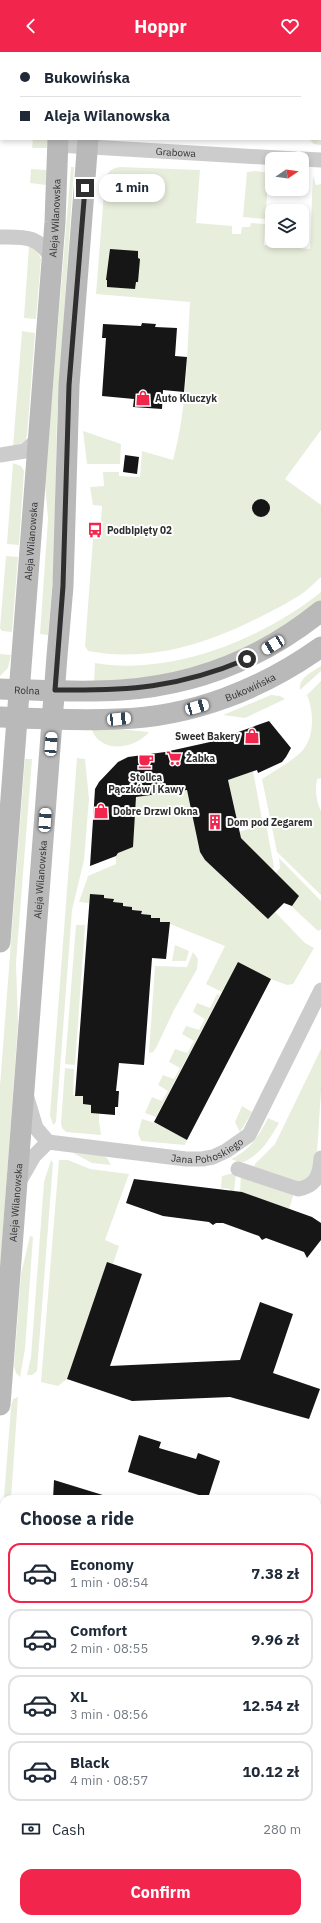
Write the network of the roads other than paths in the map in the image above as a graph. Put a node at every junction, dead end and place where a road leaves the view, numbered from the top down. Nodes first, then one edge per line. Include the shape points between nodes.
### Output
1 (58, 142) edge
2 (88, 143) edge
3 (265, 157) edge
4 (309, 159) edge
5 (321, 160) edge
6 (0, 237) edge
7 (52, 259) junction
8 (38, 439) junction
9 (0, 454) edge
10 (321, 611) edge
11 (321, 646) edge
12 (9, 689) edge
13 (55, 690) junction
14 (8, 718) edge
15 (53, 718) junction
16 (0, 942) edge
17 (321, 990) edge
18 (25, 1089) junction
19 (48, 1142) junction
20 (321, 1158) edge
21 (238, 1169) dead end
22 (17, 1186) junction
23 (0, 1405) edge

1 - 2 street, Grabowa
1 - 7 main road, Aleja Wilanowska
2 - 3 street, Grabowa
2 - 13 main road, Aleja Wilanowska via 69,385 63,586
4 - 5 street
6 - 7 street via 36,240
7 - 8 main road, Aleja Wilanowska
8 - 9 street via 25,451
8 - 12 main road, Aleja Wilanowska
10 - 13 main road via 265,649 201,676 142,688 101,691
11 - 15 main road, Bukowińska via 277,675 250,688 197,707 119,719
12 - 13 main road, Rolna
12 - 14 main road, Aleja Wilanowska
13 - 15 main road, Aleja Wilanowska
14 - 15 main road
14 - 16 main road, Aleja Wilanowska
15 - 18 main road, Aleja Wilanowska
17 - 19 street, Jana Pohoskiego via 249,1135 226,1151 213,1157 186,1159
18 - 19 street via 36,1128
18 - 22 main road, Aleja Wilanowska
19 - 22 street via 34,1156
20 - 21 street via 317,1180 306,1188 298,1189
22 - 23 main road, Aleja Wilanowska

